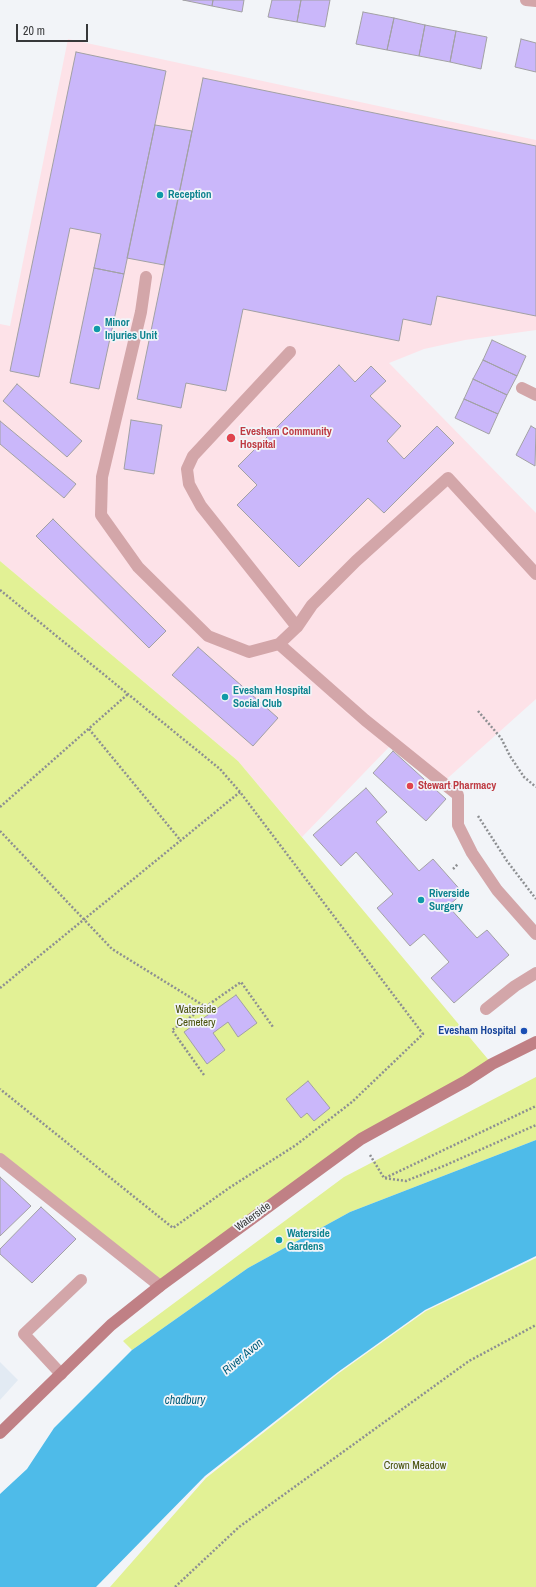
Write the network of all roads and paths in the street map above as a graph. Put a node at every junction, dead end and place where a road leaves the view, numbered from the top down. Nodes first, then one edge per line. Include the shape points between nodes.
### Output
1 (526, 0) edge
2 (536, 1) edge
3 (146, 277) dead end
4 (290, 352) dead end
5 (522, 388) dead end
6 (536, 395) edge
7 (536, 574) edge
8 (0, 590) edge
9 (297, 627) junction
10 (279, 644) junction
11 (128, 694) junction
12 (478, 711) dead end
13 (88, 729) junction
14 (536, 787) edge
15 (240, 792) junction
16 (458, 795) junction
17 (0, 807) edge
18 (0, 832) edge
19 (181, 841) junction
20 (536, 899) edge
21 (84, 920) junction
22 (536, 934) edge
23 (536, 973) edge
24 (0, 988) edge
25 (206, 1006) junction
26 (486, 1009) dead end
27 (210, 1013) dead end
28 (273, 1027) dead end
29 (536, 1042) edge
30 (204, 1075) dead end
31 (0, 1089) edge
32 (536, 1106) edge
33 (536, 1125) edge
34 (361, 1139) junction
35 (0, 1159) edge
36 (384, 1178) junction
37 (81, 1280) dead end
38 (160, 1286) junction
39 (536, 1325) edge
40 (61, 1374) junction
41 (0, 1433) edge
42 (175, 1587) edge

1 - 2 street
3 - 10 street via 141,312 102,477 101,515 138,567 208,636 249,652
4 - 9 street via 193,456 187,469 189,484 201,506
5 - 6 street
7 - 9 street via 448,478 356,561 312,605
8 - 11 path
9 - 10 street
10 - 16 street via 365,720
11 - 13 path
11 - 15 path via 220,769
12 - 14 path via 501,738 524,776
13 - 17 path
13 - 19 path
15 - 19 path
15 - 31 path via 423,1034 352,1102 296,1145 173,1228
16 - 20 path via 470,805
16 - 22 street via 458,825 472,853 497,890
18 - 21 path
19 - 21 path
21 - 24 path
21 - 25 path via 112,949
23 - 26 street
25 - 27 path
25 - 28 path via 241,982
25 - 30 path via 172,1030
29 - 34 main road, Waterside via 492,1064
32 - 36 path
33 - 36 path via 406,1180
34 - 36 path
34 - 38 main road, Waterside
35 - 38 street
37 - 40 street via 24,1334
38 - 40 main road, Waterside via 111,1325
39 - 42 path via 469,1361 252,1517
40 - 41 main road, Waterside

